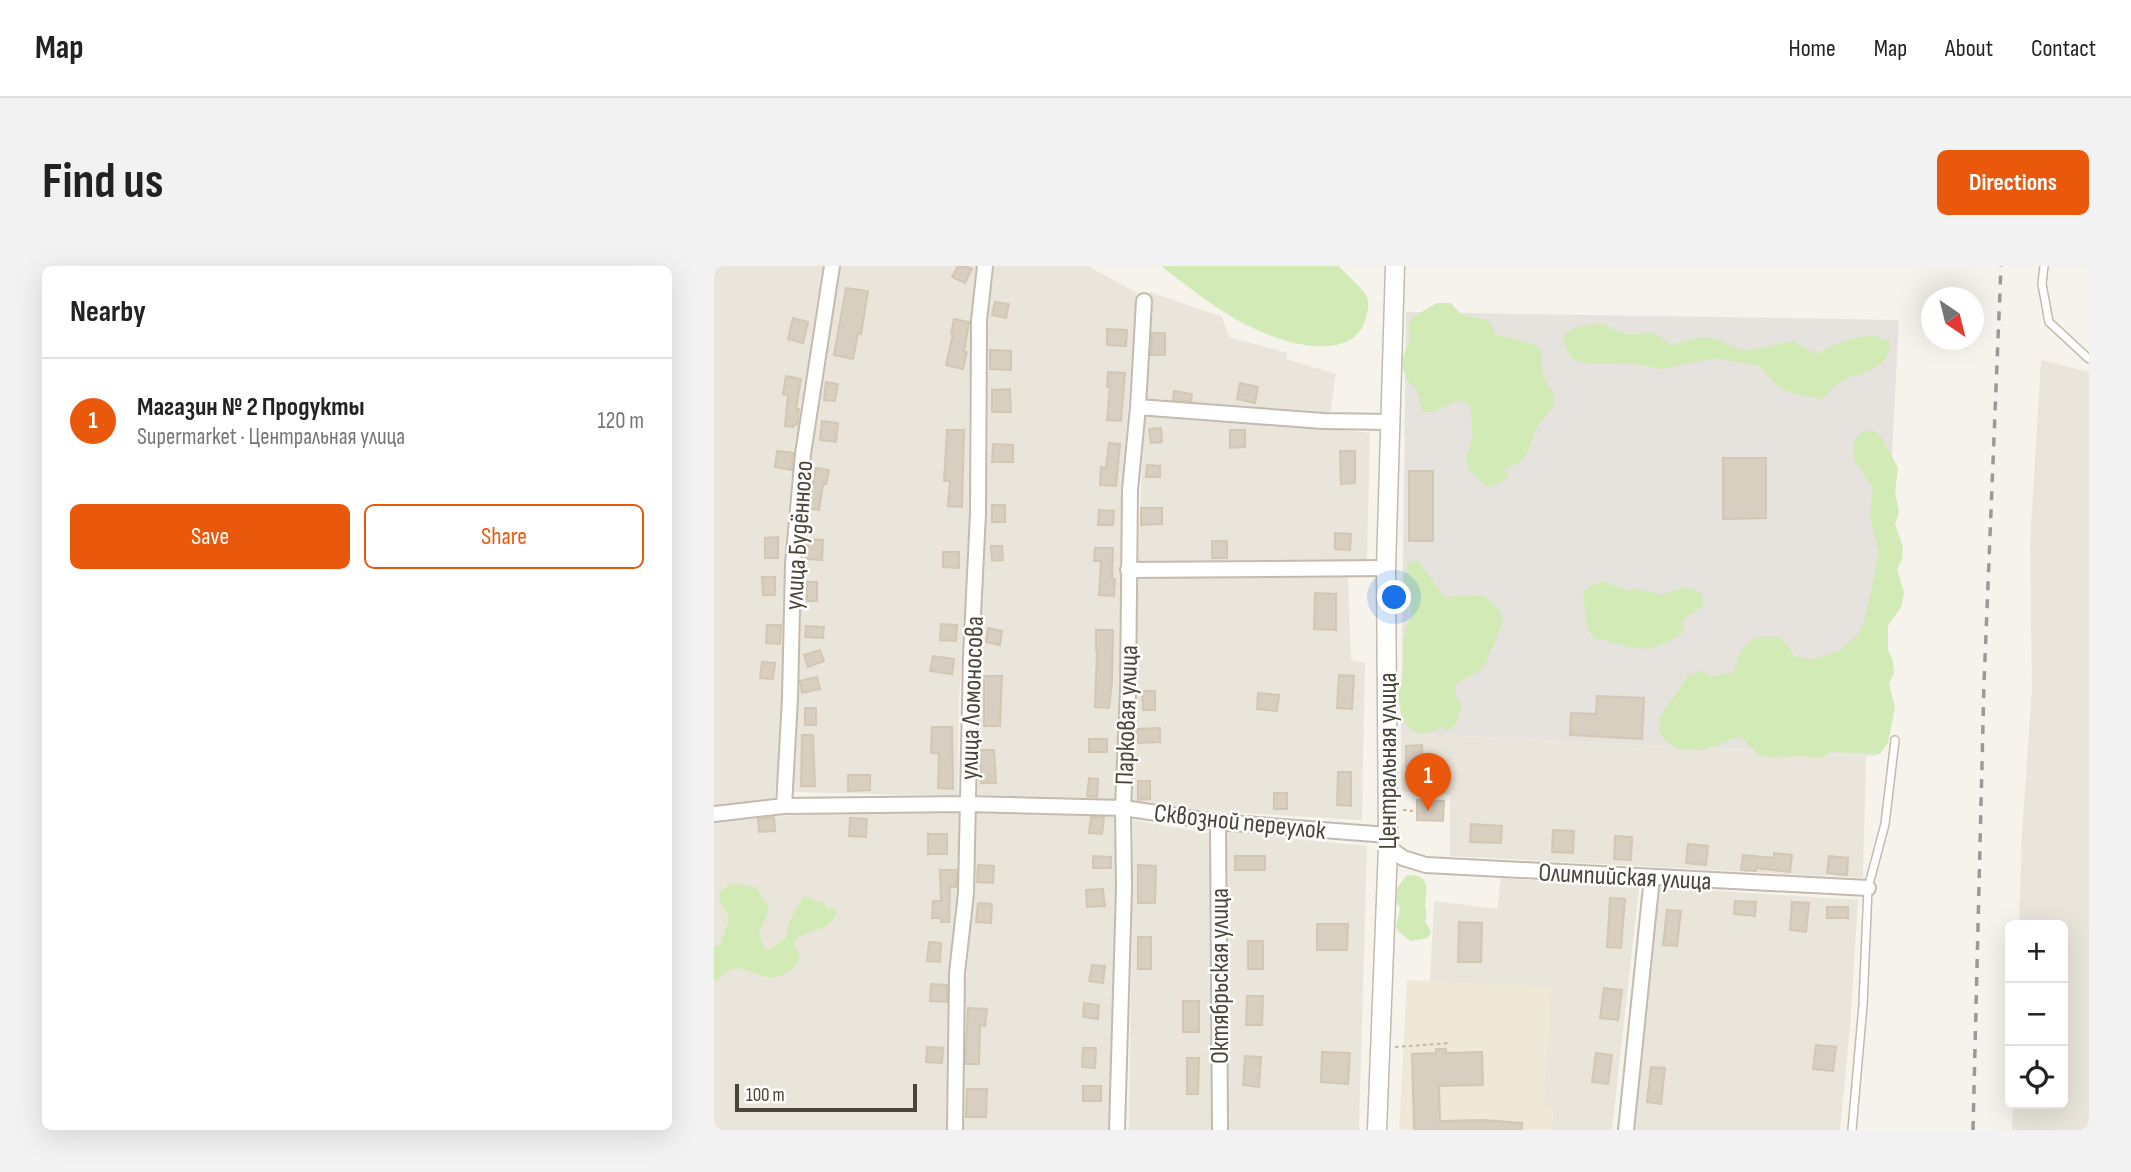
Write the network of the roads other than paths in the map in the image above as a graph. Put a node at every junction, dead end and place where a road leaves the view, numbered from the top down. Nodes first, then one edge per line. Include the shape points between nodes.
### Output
1 (832, 266) edge
2 (985, 266) edge
3 (1395, 266) edge
4 (2044, 266) edge
5 (1144, 301) dead end
6 (2089, 359) edge
7 (1138, 407) junction
8 (1391, 422) junction
9 (1386, 568) junction
10 (1128, 570) junction
11 (1895, 740) dead end
12 (967, 804) junction
13 (784, 806) junction
14 (1123, 808) junction
15 (714, 814) edge
16 (1218, 822) junction
17 (1388, 841) junction
18 (1652, 877) junction
19 (1868, 888) junction
20 (955, 1130) edge
21 (1117, 1130) edge
22 (1220, 1130) edge
23 (1377, 1130) edge
24 (1626, 1130) edge
25 (1852, 1130) edge

1 - 13 street, улица Будённого via 803,454 793,564
2 - 12 street, улица Ломоносова via 979,321 978,513
3 - 8 street, Центральная улица
4 - 6 lane via 2042,284 2049,322
5 - 7 street, Парковая улица
7 - 8 street
7 - 10 street, Парковая улица
8 - 9 street, Центральная улица
9 - 10 street
9 - 17 street, Центральная улица
10 - 14 street, Парковая улица
11 - 19 lane via 1885,824
12 - 13 street, Сквозной переулок
12 - 14 street, Сквозной переулок
12 - 20 street, улица Ломоносова via 966,893 957,973
13 - 15 street, Сквозной переулок
14 - 16 street, Сквозной переулок
14 - 21 street, Парковая улица
16 - 17 street, Сквозной переулок
16 - 22 street, Октябрьская улица
17 - 18 street, Олимпийская улица via 1403,858 1426,865
17 - 23 street, Центральная улица
18 - 19 street, Олимпийская улица
18 - 24 street
19 - 25 lane

